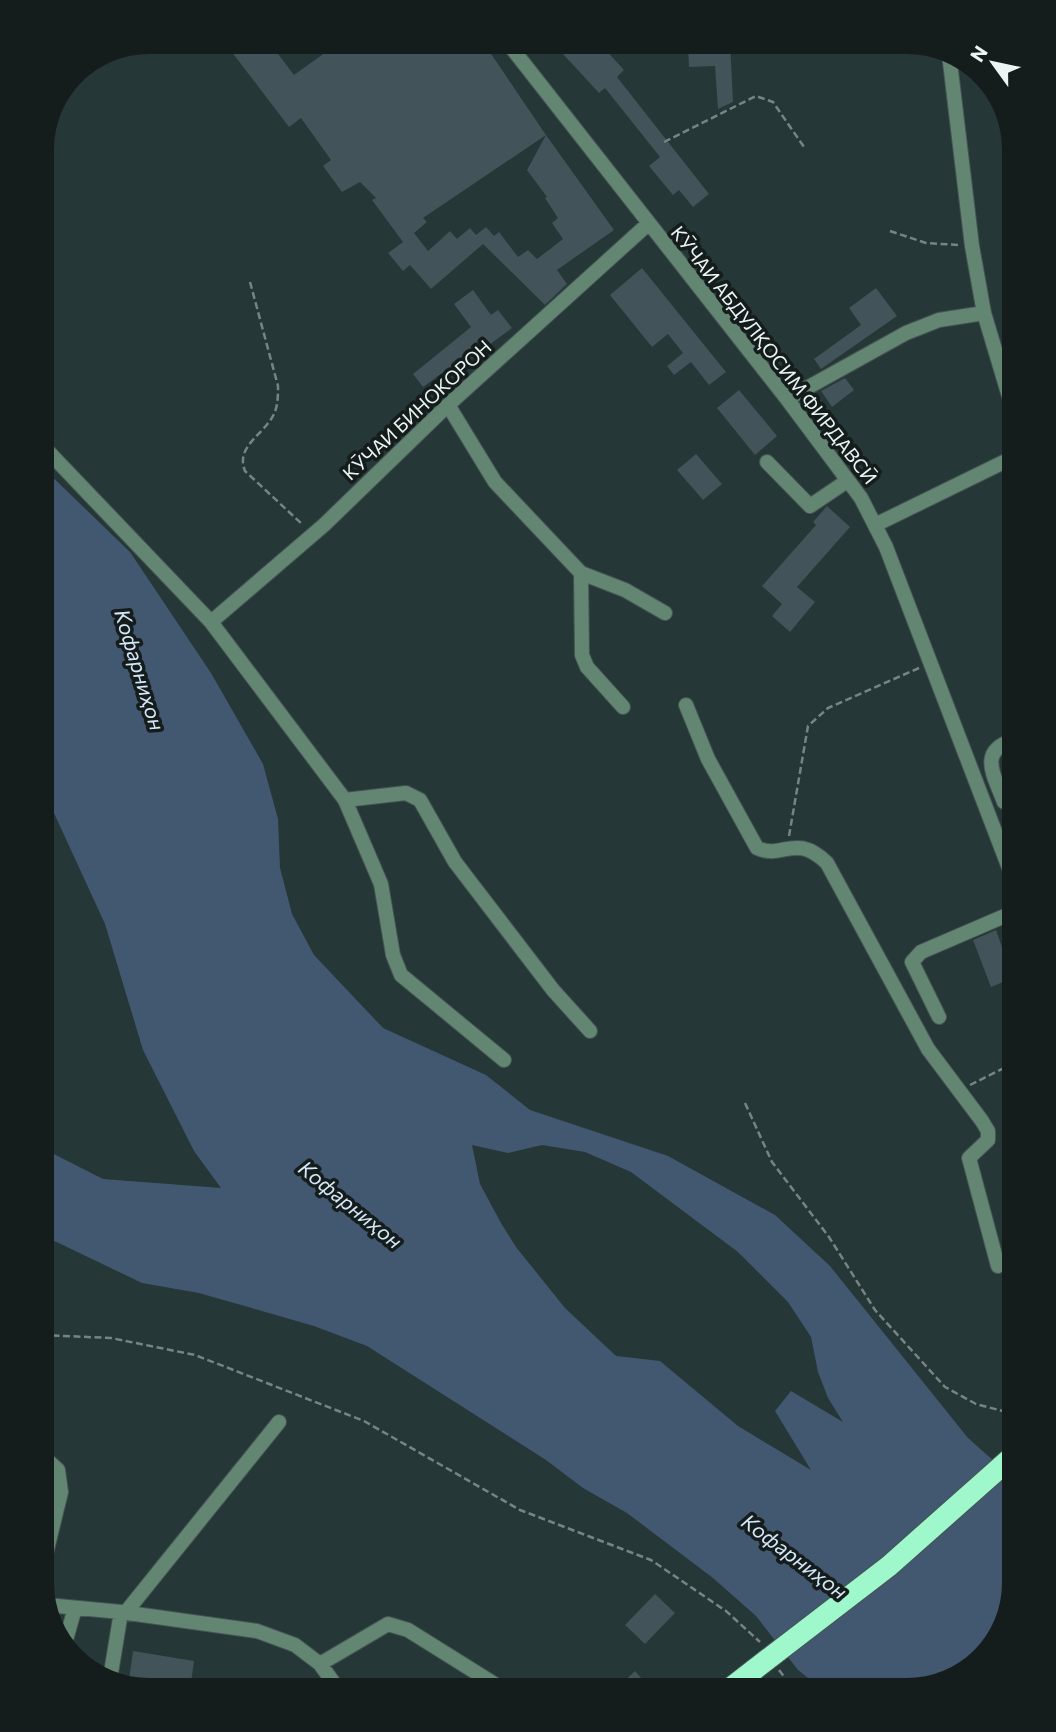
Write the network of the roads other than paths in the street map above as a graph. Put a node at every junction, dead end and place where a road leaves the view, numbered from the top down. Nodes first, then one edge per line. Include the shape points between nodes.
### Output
1 (516, 54) edge
2 (951, 65) edge
3 (648, 224) junction
4 (984, 313) junction
5 (1002, 373) edge
6 (788, 400) junction
7 (448, 405) junction
8 (54, 458) edge
9 (767, 462) dead end
10 (1002, 463) edge
11 (847, 481) junction
12 (875, 525) junction
13 (581, 573) junction
14 (665, 613) dead end
15 (211, 622) junction
16 (686, 705) dead end
17 (623, 707) dead end
18 (1002, 743) edge
19 (1002, 796) edge
20 (345, 800) junction
21 (1002, 850) edge
22 (1002, 917) edge
23 (939, 1017) dead end
24 (590, 1031) dead end
25 (504, 1060) dead end
26 (998, 1266) dead end
27 (279, 1422) dead end
28 (54, 1466) edge
29 (1002, 1466) edge
30 (54, 1521) edge
31 (57, 1606) edge
32 (75, 1608) junction
33 (123, 1612) junction
34 (68, 1632) edge
35 (320, 1664) junction
36 (112, 1670) edge
37 (330, 1678) edge
38 (485, 1678) edge
39 (743, 1678) edge

1 - 3 street, КӮЧАИ АБДУЛҚОСИМ ФИРДАВСӢ
2 - 4 street
3 - 6 street, КӮЧАИ АБДУЛҚОСИМ ФИРДАВСӢ
3 - 7 street, КӮЧАИ БИНОКОРОН
4 - 5 street
4 - 6 street via 939,320 906,333
6 - 11 street, КӮЧАИ АБДУЛҚОСИМ ФИРДАВСӢ
7 - 13 street via 495,482
7 - 15 street, КӮЧАИ БИНОКОРОН via 313,534
8 - 15 street
9 - 11 street via 810,506
10 - 12 street
11 - 12 street, КӮЧАИ АБДУЛҚОСИМ ФИРДАВСӢ
12 - 21 street, КӮЧАИ АБДУЛҚОСИМ ФИРДАВСӢ
13 - 14 street via 613,584
13 - 17 street via 582,655 587,667
15 - 20 street
16 - 26 street via 708,759 757,848 804,847 827,863 928,1049 988,1130 988,1140 970,1158
18 - 19 street via 990,763
20 - 24 street via 397,793 420,800 454,862
20 - 25 street via 381,884 393,955 401,975
22 - 23 street via 921,952 912,962
27 - 33 street
28 - 30 street via 61,1492
29 - 39 highway, bridge via 889,1566
31 - 32 street
32 - 33 street
32 - 34 street
33 - 35 street via 257,1631 295,1645
33 - 36 street
35 - 37 street
35 - 38 street via 388,1624 408,1630

